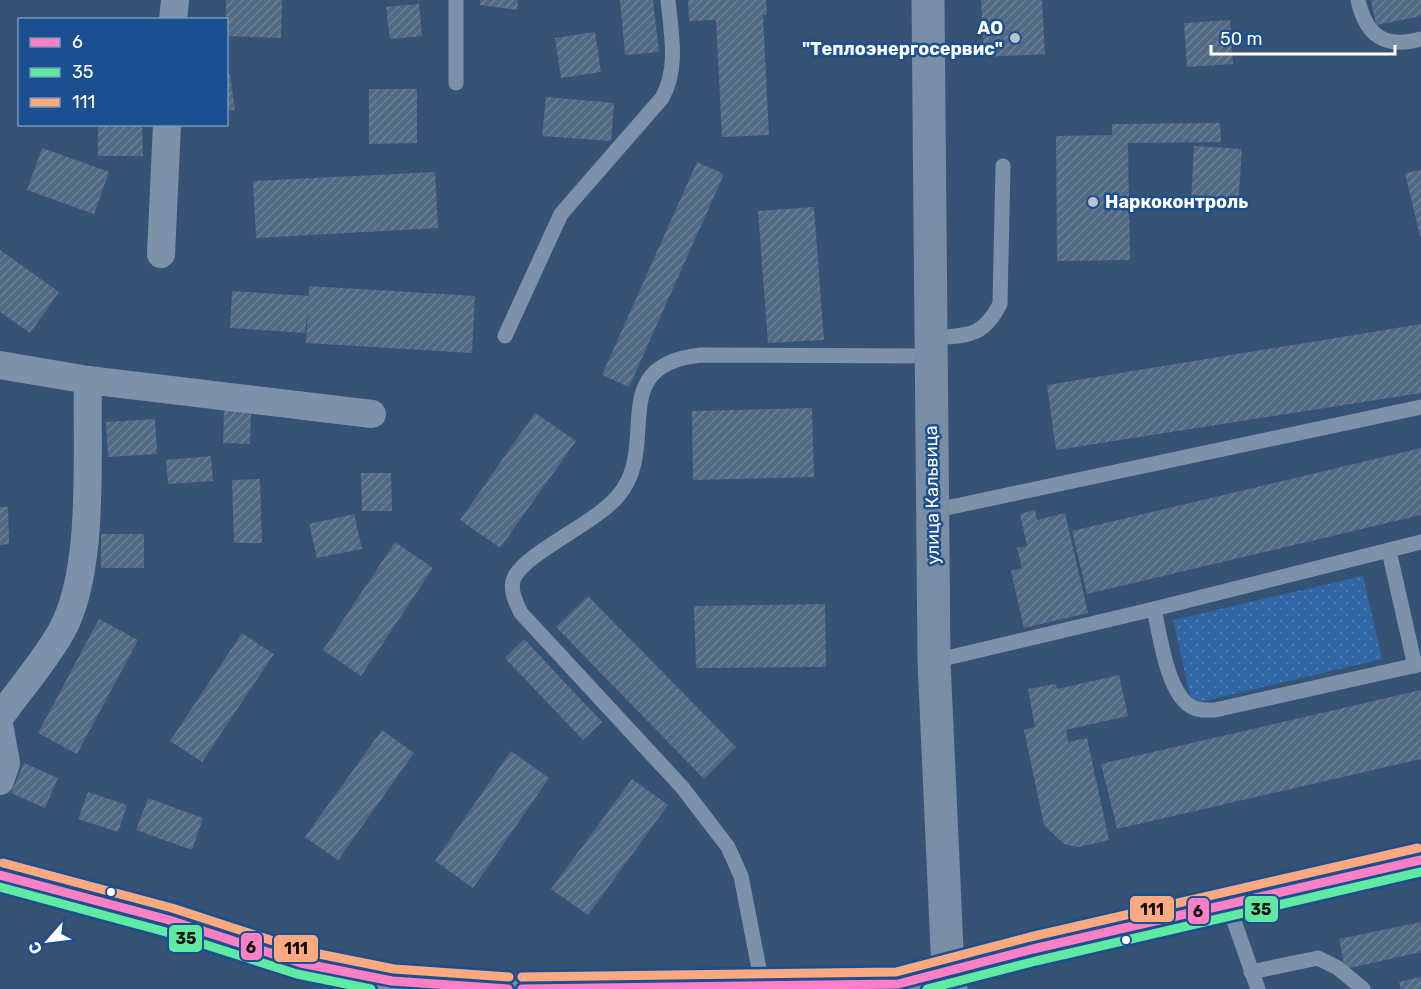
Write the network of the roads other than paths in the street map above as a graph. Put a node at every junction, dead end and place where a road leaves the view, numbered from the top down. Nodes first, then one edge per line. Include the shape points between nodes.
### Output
1 (175, 0) edge
2 (456, 0) edge
3 (668, 0) edge
4 (928, 0) edge
5 (1358, 0) edge
6 (173, 18) edge
7 (1421, 39) edge
8 (456, 83) dead end
9 (167, 126) edge
10 (1003, 166) dead end
11 (161, 254) dead end
12 (505, 336) dead end
13 (931, 347) junction
14 (0, 365) edge
15 (88, 380) junction
16 (1421, 407) edge
17 (372, 414) dead end
18 (932, 511) junction
19 (1421, 542) edge
20 (1389, 551) junction
21 (1154, 609) junction
22 (934, 661) junction
23 (1418, 665) edge
24 (0, 717) edge
25 (0, 729) edge
26 (0, 781) edge
27 (1421, 860) edge
28 (0, 875) edge
29 (1228, 904) junction
30 (1251, 972) junction
31 (949, 980) edge
32 (762, 984) junction
33 (711, 987) edge
34 (490, 988) edge
35 (522, 989) edge
36 (1258, 989) edge
37 (1363, 989) edge

1 - 6 street
2 - 8 lane
3 - 12 lane via 673,62 670,83 662,98 561,214
4 - 13 main road, улица Кальвица
5 - 7 lane via 1366,26 1378,37 1392,43
9 - 11 street
10 - 13 lane via 1000,304 981,330
13 - 18 main road, улица Кальвица
13 - 32 lane via 677,358 659,368 643,386 631,478 618,496 598,515 528,562 513,578 513,593 521,613 682,787 728,847 741,876
14 - 15 street
15 - 17 street
15 - 24 street via 85,540 74,602 61,631
16 - 18 lane
18 - 22 main road, улица Кальвица
19 - 20 lane
20 - 21 lane
20 - 23 lane
21 - 22 lane
21 - 23 lane via 1173,684 1184,700 1201,710
22 - 31 main road, улица Кальвица
25 - 26 street via 6,763
27 - 29 main road
28 - 34 main road via 169,921 301,963 392,981
29 - 30 lane
29 - 31 main road
30 - 36 lane
30 - 37 lane via 1318,958 1338,968
31 - 32 main road
32 - 33 main road
33 - 35 main road

